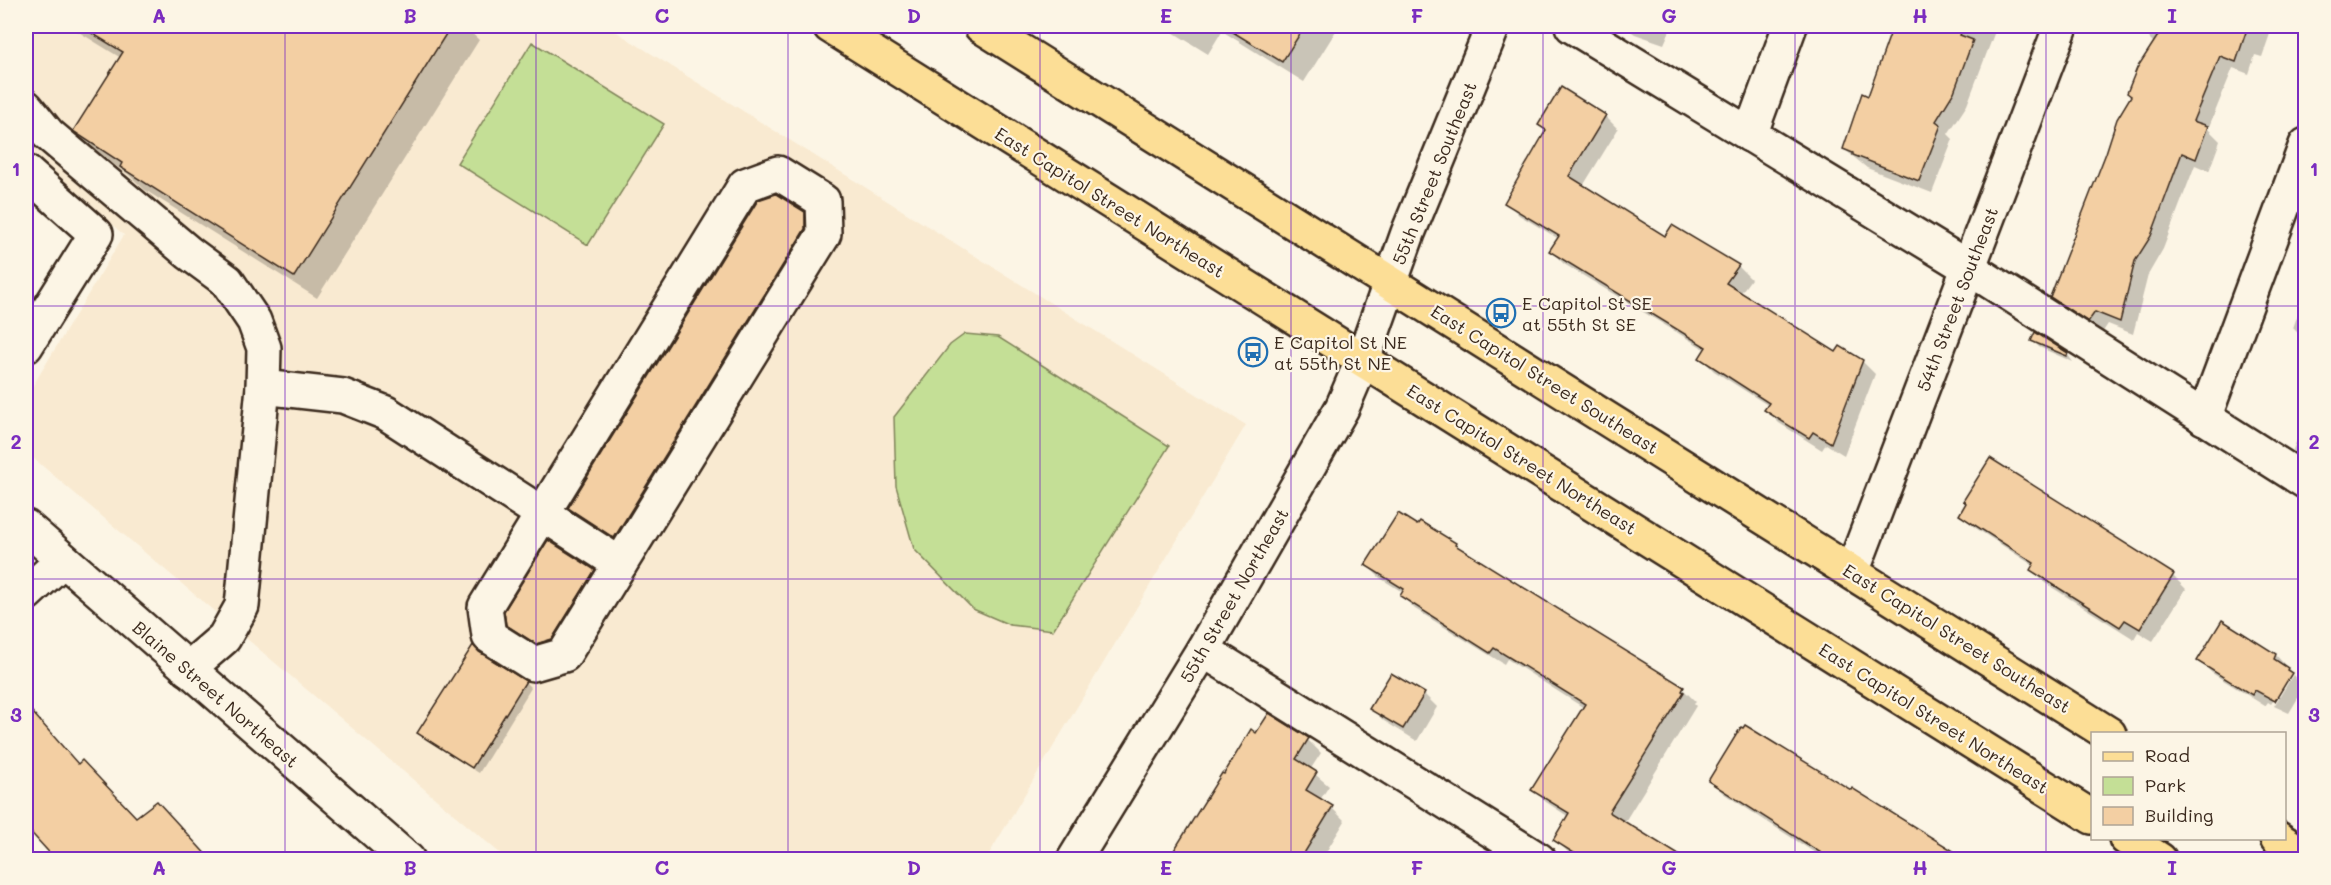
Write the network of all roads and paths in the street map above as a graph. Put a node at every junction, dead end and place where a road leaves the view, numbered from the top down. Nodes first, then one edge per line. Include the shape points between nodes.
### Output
1 (830, 26) edge
2 (981, 26) edge
3 (1493, 26) edge
4 (1572, 26) edge
5 (1790, 26) edge
6 (2061, 26) edge
7 (26, 107) edge
8 (1750, 135) junction
9 (2306, 145) edge
10 (26, 172) edge
11 (1969, 268) junction
12 (1390, 282) junction
13 (1377, 321) joint
14 (26, 346) edge
15 (1363, 359) junction
16 (262, 387) junction
17 (2204, 418) junction
18 (2306, 482) edge
19 (542, 514) junction
20 (26, 527) edge
21 (63, 560) junction
22 (620, 564) junction
23 (1852, 572) junction
24 (26, 594) edge
25 (1203, 650) junction
26 (188, 669) junction
27 (2106, 732) edge
28 (2091, 816) edge
29 (2129, 840) edge
30 (2280, 840) edge
31 (2306, 857) edge
32 (406, 859) edge
33 (1074, 860) edge
34 (1539, 860) edge
35 (2160, 860) edge

1 - 15 main road, East Capitol Street Northeast
2 - 12 main road, East Capitol Street Southeast
3 - 12 street, 55th Street Southeast
4 - 8 street
5 - 8 street
6 - 11 street, 54th Street Southeast
7 - 16 street via 48,134 226,281 254,321 264,348
8 - 11 street
9 - 17 street
10 - 14 street via 96,234
11 - 17 street
11 - 23 street, 54th Street Southeast
12 - 13 street, 55th Street Southeast
12 - 23 main road, East Capitol Street Southeast
13 - 15 street, 55th Street Northeast
15 - 25 street, 55th Street Northeast via 1342,408
15 - 28 main road, East Capitol Street Northeast
16 - 19 street via 343,396 386,413
16 - 26 street via 243,606 224,638
17 - 18 street
19 - 22 street
19 - 22 street via 484,607 489,636 533,664 564,655
19 - 22 street via 745,185 778,174 823,201 824,234
20 - 21 street, Blaine Street Northeast
21 - 24 street
21 - 26 street, Blaine Street Northeast
23 - 27 main road, East Capitol Street Southeast
25 - 33 street, 55th Street Northeast
25 - 34 street
26 - 32 street, Blaine Street Northeast
29 - 35 main road
30 - 31 main road

